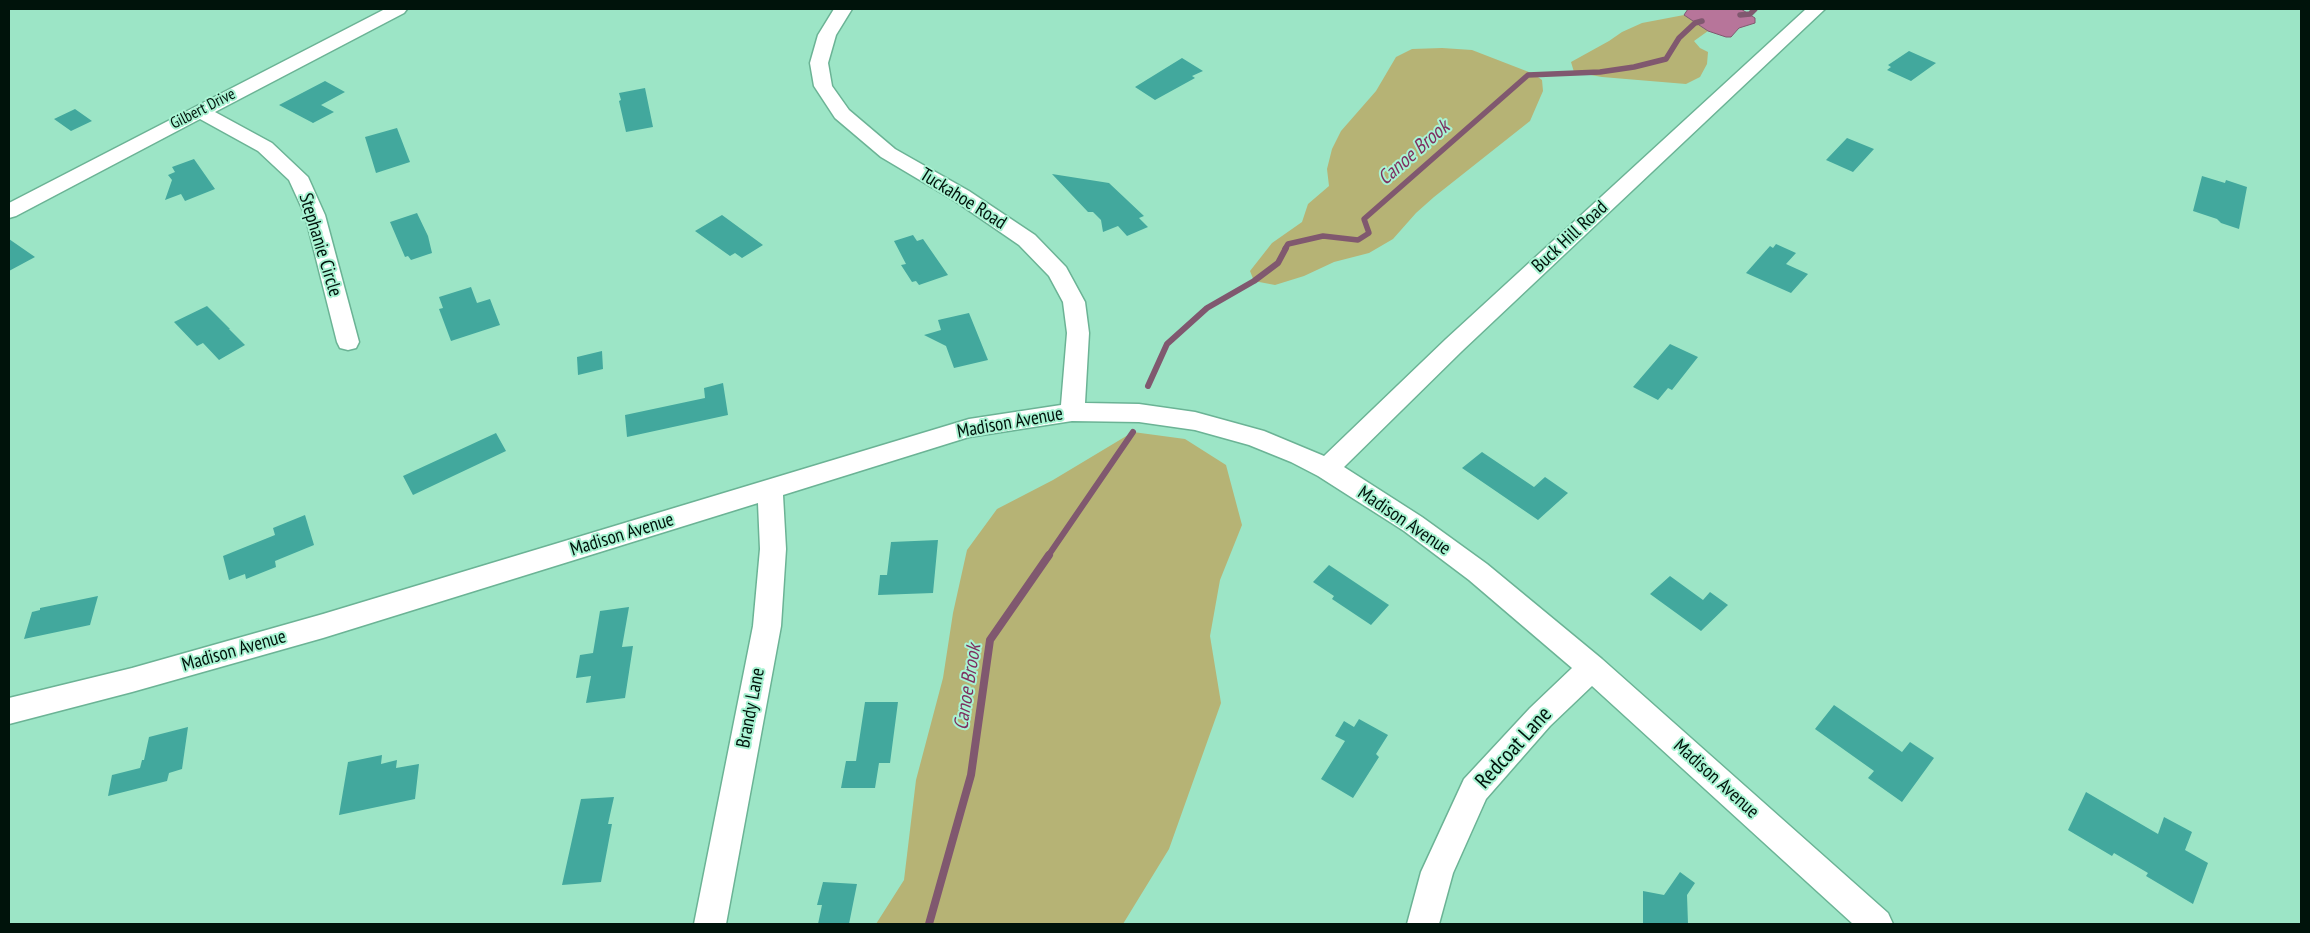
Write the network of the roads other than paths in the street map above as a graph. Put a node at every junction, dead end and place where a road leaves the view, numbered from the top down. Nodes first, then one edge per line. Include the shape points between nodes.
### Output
1 (398, 9) edge
2 (843, 9) edge
3 (1816, 9) edge
4 (199, 112) junction
5 (9, 211) edge
6 (348, 342) dead end
7 (1072, 412) junction
8 (1326, 469) junction
9 (770, 489) junction
10 (1592, 668) junction
11 (9, 710) edge
12 (710, 924) edge
13 (1423, 924) edge
14 (1877, 924) edge

1 - 4 street, Gilbert Drive
2 - 7 street, Tuckahoe Road via 827,35 819,63 823,86 842,114 888,153 962,196 1027,240 1058,272 1074,302 1078,333
3 - 8 street, Buck Hill Road via 1454,345
4 - 5 street, Gilbert Drive
4 - 6 street, Stephanie Circle via 265,147 298,177 315,215
7 - 8 street, Madison Avenue via 1140,413 1194,421 1255,438
7 - 9 street, Madison Avenue via 969,428
8 - 10 street, Madison Avenue via 1420,529 1478,572
9 - 11 street, Madison Avenue via 323,626 132,680
9 - 12 street, Brandy Lane via 773,549 767,626
10 - 13 street, Redcoat Lane via 1540,717 1475,789 1437,872
10 - 14 street, Madison Avenue

